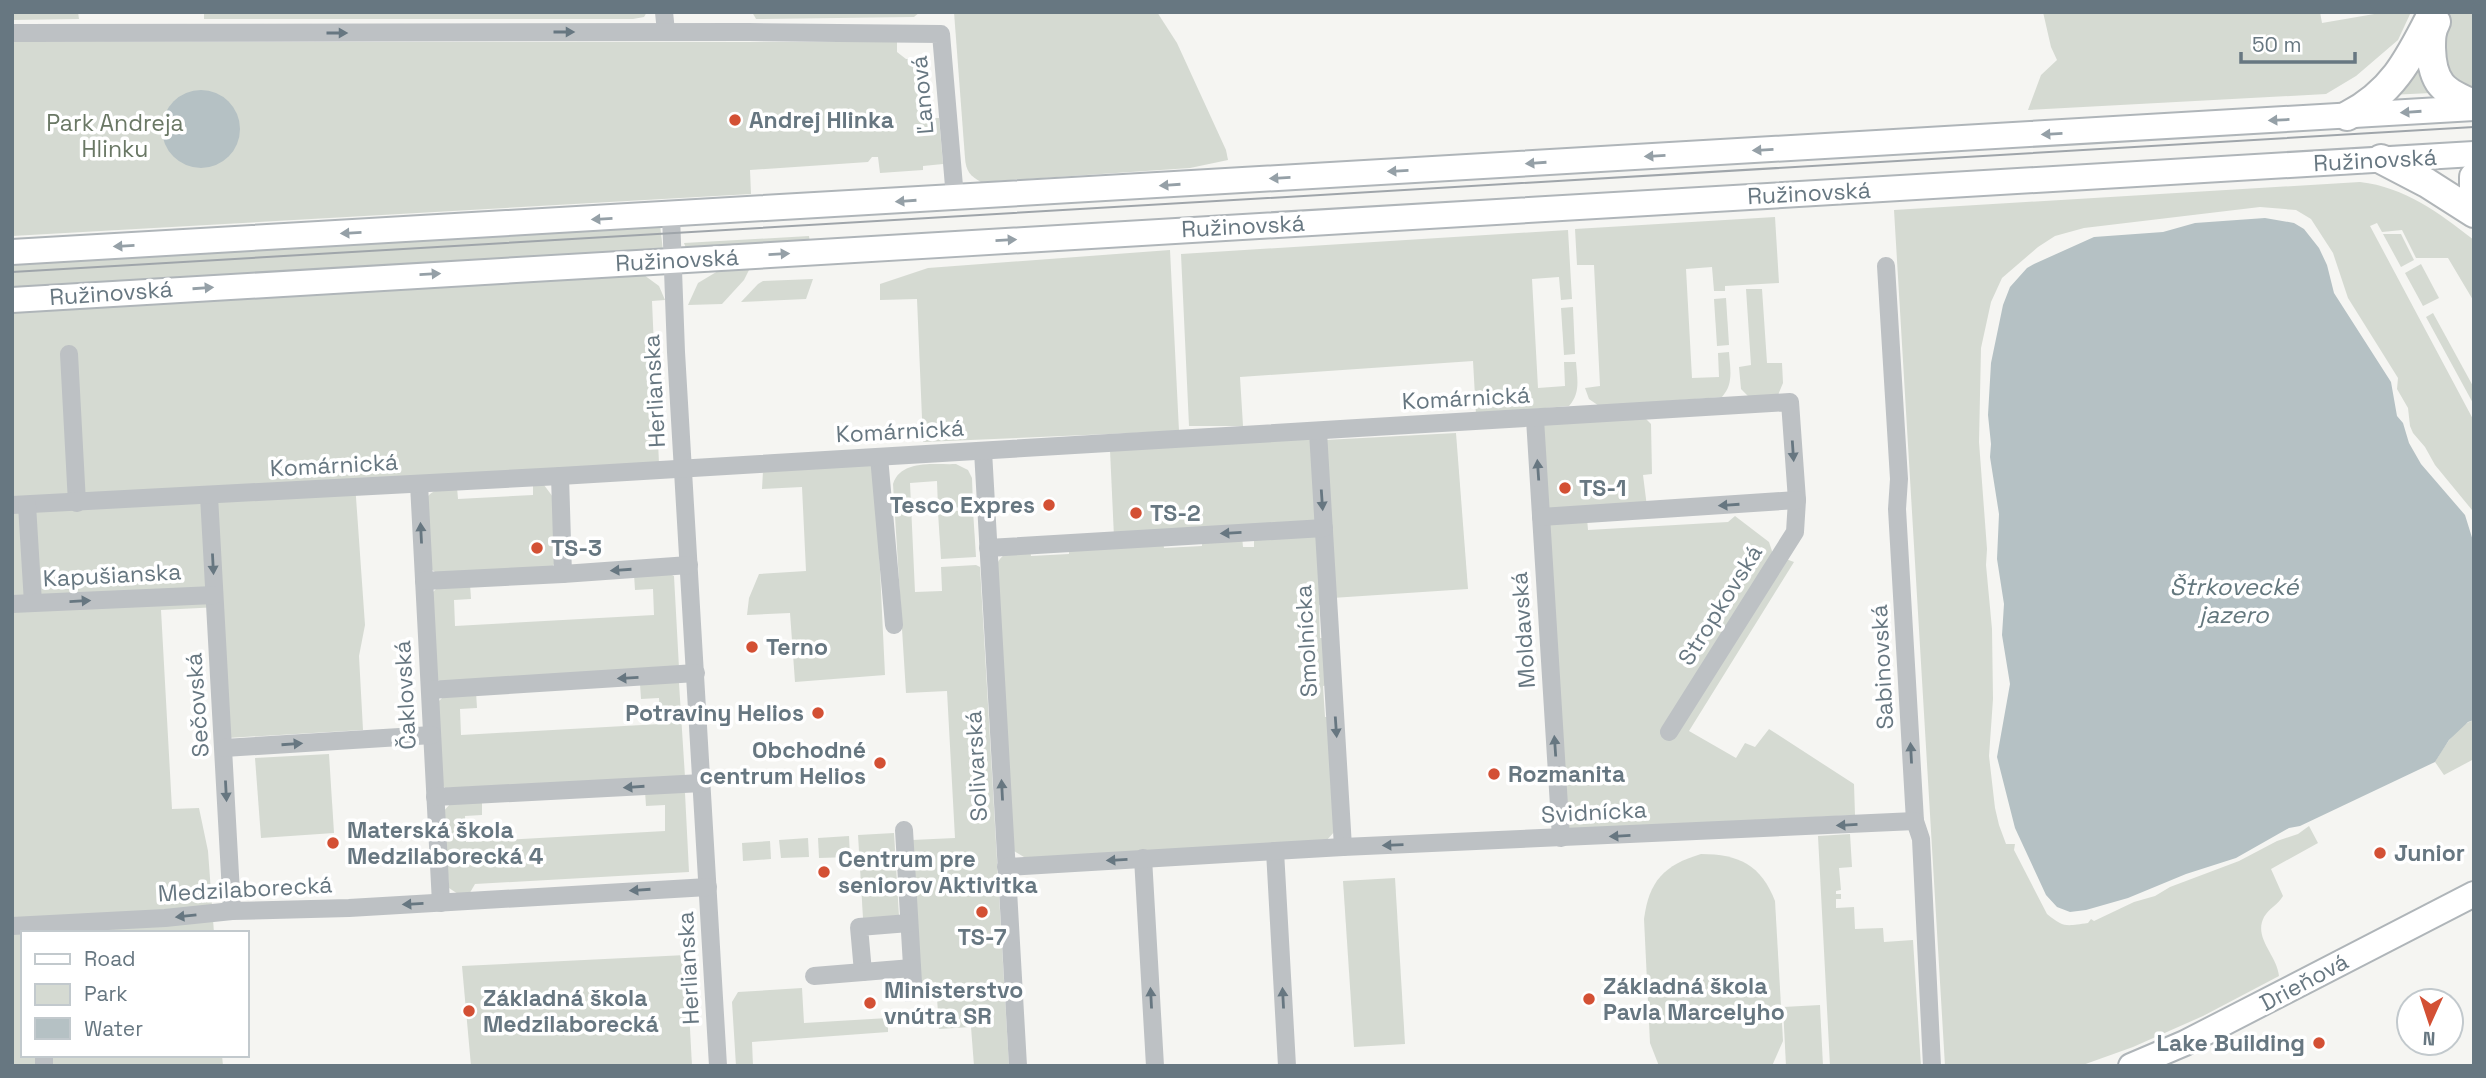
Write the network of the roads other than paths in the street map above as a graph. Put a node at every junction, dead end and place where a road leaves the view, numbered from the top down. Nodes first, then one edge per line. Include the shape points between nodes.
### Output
1 (664, 12) edge
2 (2433, 12) edge
3 (2441, 12) edge
4 (666, 32) junction
5 (12, 33) edge
6 (2474, 106) edge
7 (2347, 116) junction
8 (2474, 154) edge
9 (2381, 159) junction
10 (2474, 177) edge
11 (955, 198) junction
12 (2474, 199) edge
13 (2474, 213) edge
14 (671, 215) junction
15 (12, 252) edge
16 (672, 260) junction
17 (1886, 266) dead end
18 (12, 300) edge
19 (69, 354) dead end
20 (1790, 402) joint
21 (1535, 419) junction
22 (1318, 432) junction
23 (983, 451) junction
24 (879, 457) junction
25 (683, 469) junction
26 (560, 476) junction
27 (419, 484) junction
28 (209, 496) junction
29 (1797, 500) junction
30 (77, 503) junction
31 (20, 505) edge
32 (1541, 517) junction
33 (1324, 528) junction
34 (988, 548) junction
35 (689, 565) junction
36 (563, 575) junction
37 (424, 581) junction
38 (214, 595) junction
39 (33, 603) junction
40 (12, 604) edge
41 (894, 625) dead end
42 (696, 673) junction
43 (430, 690) junction
44 (1669, 732) dead end
45 (432, 735) junction
46 (224, 748) junction
47 (702, 783) junction
48 (435, 797) junction
49 (1915, 821) junction
50 (904, 830) dead end
51 (1561, 838) junction
52 (1343, 847) junction
53 (1275, 851) junction
54 (1143, 858) junction
55 (1006, 862) junction
56 (708, 887) junction
57 (2474, 894) edge
58 (441, 903) junction
59 (232, 911) junction
60 (909, 923) junction
61 (12, 926) edge
62 (36, 929) edge
63 (863, 972) junction
64 (814, 976) dead end
65 (718, 1066) edge
66 (1018, 1066) edge
67 (1155, 1066) edge
68 (1287, 1066) edge
69 (1932, 1066) edge
70 (2131, 1066) edge

1 - 4 street
2 - 7 main road via 2409,59 2388,86 2375,100
3 - 6 main road via 2431,38 2435,77 2448,93
5 -> 4 street, Ľanová
4 - 11 street, Ľanová via 941,34
6 -> 7 street, Ružinovská
7 -> 11 street, Ružinovská
8 - 9 street, Ružinovská
9 - 13 main road
16 -> 9 street, Ružinovská
10 - 12 main road
11 -> 14 street, Ružinovská
14 -> 15 street, Ružinovská
14 - 16 street, Herlianska
18 -> 16 street, Ružinovská
16 - 25 street, Herlianska
49 -> 17 street, Sabinovská
19 - 30 street
20 - 21 street, Komárnická
20 -> 29 street, Stropkovská
21 - 22 street, Komárnická
32 -> 21 street, Moldavská
22 - 23 street, Komárnická
22 -> 33 street, Smolnícka
23 - 24 street, Komárnická
23 - 34 street, Solivarská
24 - 25 street, Komárnická
24 - 41 street
25 - 26 street, Komárnická
25 - 35 street, Herlianska
26 - 27 street, Komárnická
26 - 36 street
27 - 28 street, Komárnická
37 -> 27 street, Čaklovská
28 - 30 street, Komárnická
28 -> 38 street, Sečovská
29 -> 32 street
29 - 44 street, Stropkovská via 1795,532
30 - 31 street, Komárnická
31 - 39 street
51 -> 32 street, Moldavská
33 -> 34 street
33 -> 52 street, Smolnícka
55 -> 34 street, Solivarská
35 -> 36 street
35 - 42 street, Herlianska
36 - 37 street
37 - 43 street, Čaklovská
39 -> 38 street, Kapušianska
38 - 46 street, Sečovská
39 - 40 street, Kapušianska
42 -> 43 street
42 - 47 street, Herlianska
43 - 45 street, Čaklovská
46 -> 45 street
45 - 48 street, Čaklovská
46 -> 59 street, Sečovská
47 -> 48 street
47 - 56 street, Herlianska
48 - 58 street, Čaklovská
49 -> 51 street, Svidnícka
49 - 69 street, Sabinovská via 1921,839
50 - 60 street
51 -> 52 street, Svidnícka
52 - 53 street, Svidnícka
53 - 54 street, Svidnícka
68 -> 53 street
54 -> 55 street, Svidnícka
67 -> 54 street
55 - 66 street, Solivarská
56 -> 58 street, Medzilaborecká
56 - 65 street, Herlianska
57 - 70 street, Drieňová via 2185,1043
58 -> 59 street, Medzilaborecká
59 -> 62 street, Medzilaborecká
60 - 63 street via 859,927
60 - 63 street via 912,975
61 - 62 street, Medzilaborecká
63 - 64 street

